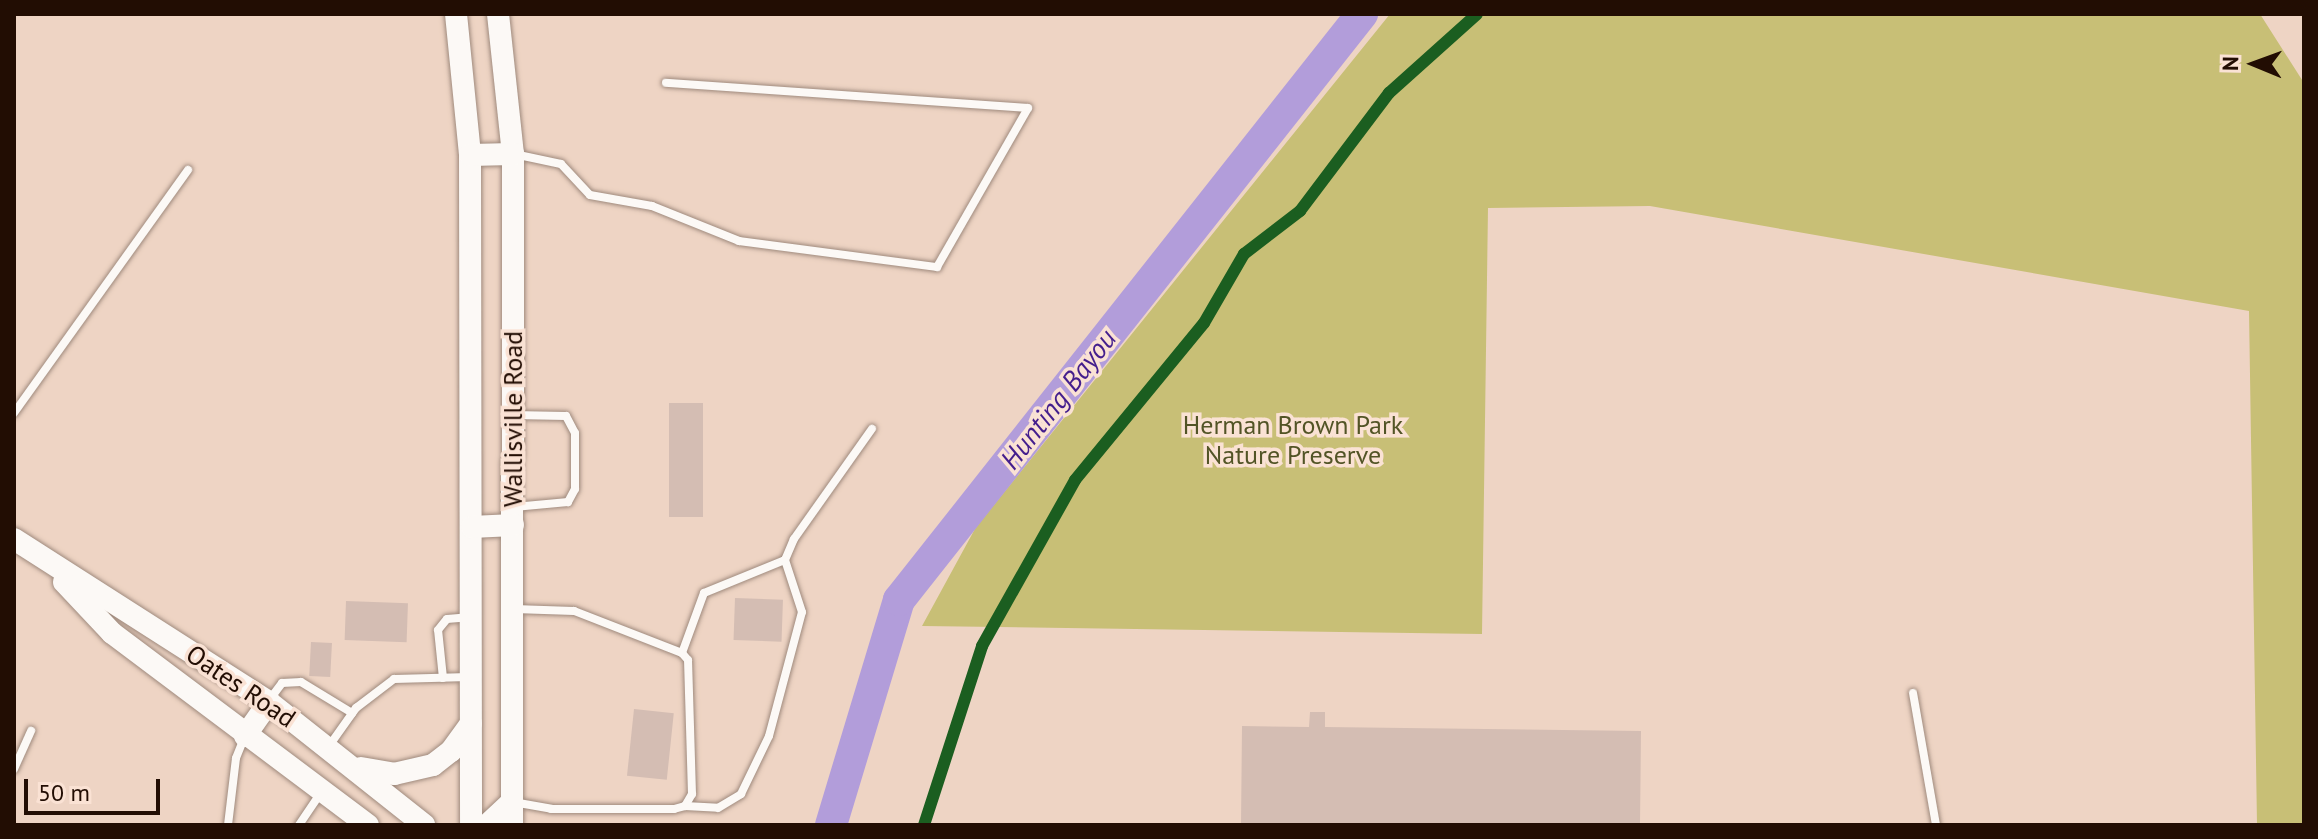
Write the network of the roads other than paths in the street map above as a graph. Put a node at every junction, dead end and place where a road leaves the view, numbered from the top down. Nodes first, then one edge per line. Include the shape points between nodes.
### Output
1 (456, 14) edge
2 (498, 14) edge
3 (666, 83) dead end
4 (513, 154) junction
5 (470, 155) junction
6 (188, 170) dead end
7 (14, 413) edge
8 (513, 415) junction
9 (872, 429) dead end
10 (513, 516) junction
11 (472, 527) junction
12 (14, 539) edge
13 (785, 560) junction
14 (47, 563) junction
15 (513, 609) junction
16 (471, 617) junction
17 (682, 653) junction
18 (471, 677) junction
19 (443, 678) junction
20 (1913, 693) dead end
21 (269, 702) junction
22 (352, 713) junction
23 (471, 723) junction
24 (31, 731) dead end
25 (245, 736) junction
26 (328, 747) junction
27 (354, 767) junction
28 (14, 769) edge
29 (322, 791) junction
30 (512, 802) junction
31 (685, 806) junction
32 (369, 824) edge
33 (228, 825) edge
34 (299, 825) edge
35 (424, 825) edge
36 (471, 825) edge
37 (487, 825) edge
38 (512, 825) edge
39 (1936, 825) edge

1 - 5 main road, Wallisville Road
2 - 4 main road, Wallisville Road
3 - 4 lane via 1028,108 937,267 739,241 652,206 590,195 561,164
4 - 5 main road
4 - 8 main road, Wallisville Road
5 - 11 main road, Wallisville Road
6 - 7 lane
8 - 10 main road, Wallisville Road
8 - 10 lane via 566,416 575,447 575,489 568,502
9 - 13 lane via 794,539
10 - 11 main road
10 - 15 main road, Wallisville Road
11 - 16 main road, Wallisville Road
12 - 14 main road, Oates Road
13 - 17 lane via 704,593
13 - 31 lane via 802,612 769,736 741,794 718,808
14 - 21 main road, Oates Road
14 - 25 main road, Oates Road via 112,633
15 - 17 lane via 574,611
15 - 30 main road, Wallisville Road
16 - 18 main road, Wallisville Road
16 - 19 lane via 447,619 438,630
17 - 31 lane via 688,660 692,794
18 - 19 lane
18 - 23 main road, Wallisville Road
19 - 22 lane via 394,679
20 - 39 lane
21 - 22 lane via 282,683 301,682
21 - 25 main road
21 - 26 main road, Oates Road
22 - 26 lane
23 - 27 main road via 451,751 417,771 394,774
23 - 36 main road, Wallisville Road
24 - 28 lane
25 - 29 main road, Oates Road
25 - 33 lane via 236,758
26 - 27 main road, Oates Road
27 - 35 main road, Oates Road
29 - 32 main road, Oates Road
29 - 34 lane
30 - 31 lane via 551,809
30 - 37 main road
30 - 38 main road, Wallisville Road

